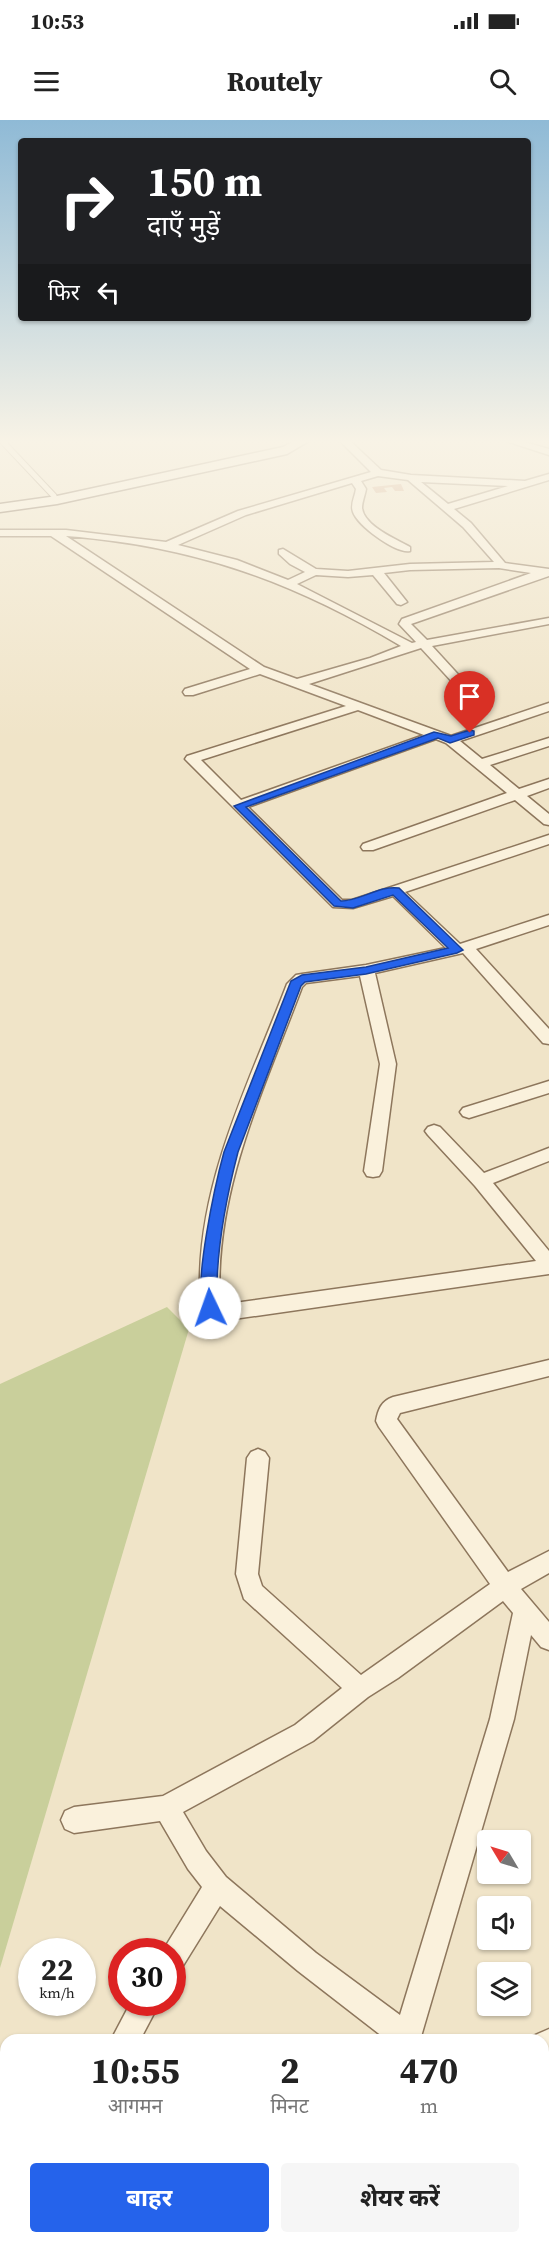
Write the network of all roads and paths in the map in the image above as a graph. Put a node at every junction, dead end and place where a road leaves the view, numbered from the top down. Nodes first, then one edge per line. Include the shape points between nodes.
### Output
1 (65, 540) edge
2 (115, 540) edge
3 (180, 540) edge
4 (392, 540) edge
5 (480, 540) edge
6 (164, 547) junction
7 (406, 549) dead end
8 (283, 552) dead end
9 (294, 562) junction
10 (499, 565) junction
11 (314, 572) junction
12 (376, 572) junction
13 (548, 573) edge
14 (265, 574) junction
15 (288, 584) junction
16 (401, 602) dead end
17 (549, 621) edge
18 (423, 644) junction
19 (410, 647) junction
20 (260, 670) junction
21 (459, 682) dead end
22 (295, 684) junction
23 (189, 692) dead end
24 (359, 706) junction
25 (549, 707) edge
26 (444, 737) junction
27 (549, 742) edge
28 (480, 764) junction
29 (549, 783) edge
30 (516, 794) junction
31 (239, 806) junction
32 (549, 821) edge
33 (549, 839) edge
34 (368, 847) dead end
35 (395, 890) junction
36 (549, 920) edge
37 (461, 948) junction
38 (366, 970) junction
39 (549, 1039) edge
40 (549, 1087) edge
41 (469, 1112) dead end
42 (434, 1131) dead end
43 (549, 1154) edge
44 (373, 1171) dead end
45 (481, 1180) junction
46 (549, 1266) edge
47 (549, 1368) edge
48 (258, 1458) dead end
49 (549, 1561) edge
50 (505, 1586) junction
51 (525, 1609) junction
52 (549, 1639) edge
53 (360, 1689) junction
54 (166, 1808) junction
55 (74, 1820) dead end
56 (217, 1886) junction
57 (185, 1938) edge
58 (139, 2016) edge
59 (128, 2034) edge
60 (400, 2034) edge
61 (408, 2034) edge

1 - 20 street
2 - 6 street
3 - 6 street
4 - 7 street
5 - 10 street
6 - 14 street via 215,557
8 - 9 street
9 - 11 street
9 - 14 street
10 - 12 street via 410,567
10 - 13 street
11 - 12 street
11 - 15 street
12 - 16 street
13 - 18 street via 406,621
14 - 15 street
15 - 19 street
17 - 18 street
18 - 19 street
18 - 21 street
19 - 22 street
20 - 22 street
20 - 23 street
22 - 24 street
24 - 26 street
24 - 31 street via 192,759
25 - 26 street
26 - 28 street
26 - 31 street
27 - 28 street
28 - 30 street
29 - 30 street
30 - 32 street
30 - 34 street
31 - 35 street via 338,904 353,904
33 - 35 street
35 - 37 street
36 - 37 street
37 - 38 street
37 - 39 street
38 - 44 street via 388,1064
38 - 46 street via 302,979 291,992 231,1152 208,1278 211,1311 220,1313
40 - 41 street
42 - 45 street
43 - 45 street
45 - 46 street
47 - 50 street via 393,1406 386,1420
48 - 53 street via 247,1574 252,1592
49 - 50 street
50 - 51 street
50 - 53 street
51 - 52 street
51 - 61 street via 502,1719
53 - 54 street via 303,1733
54 - 55 street
54 - 56 street
56 - 57 street
56 - 60 street
58 - 59 street

